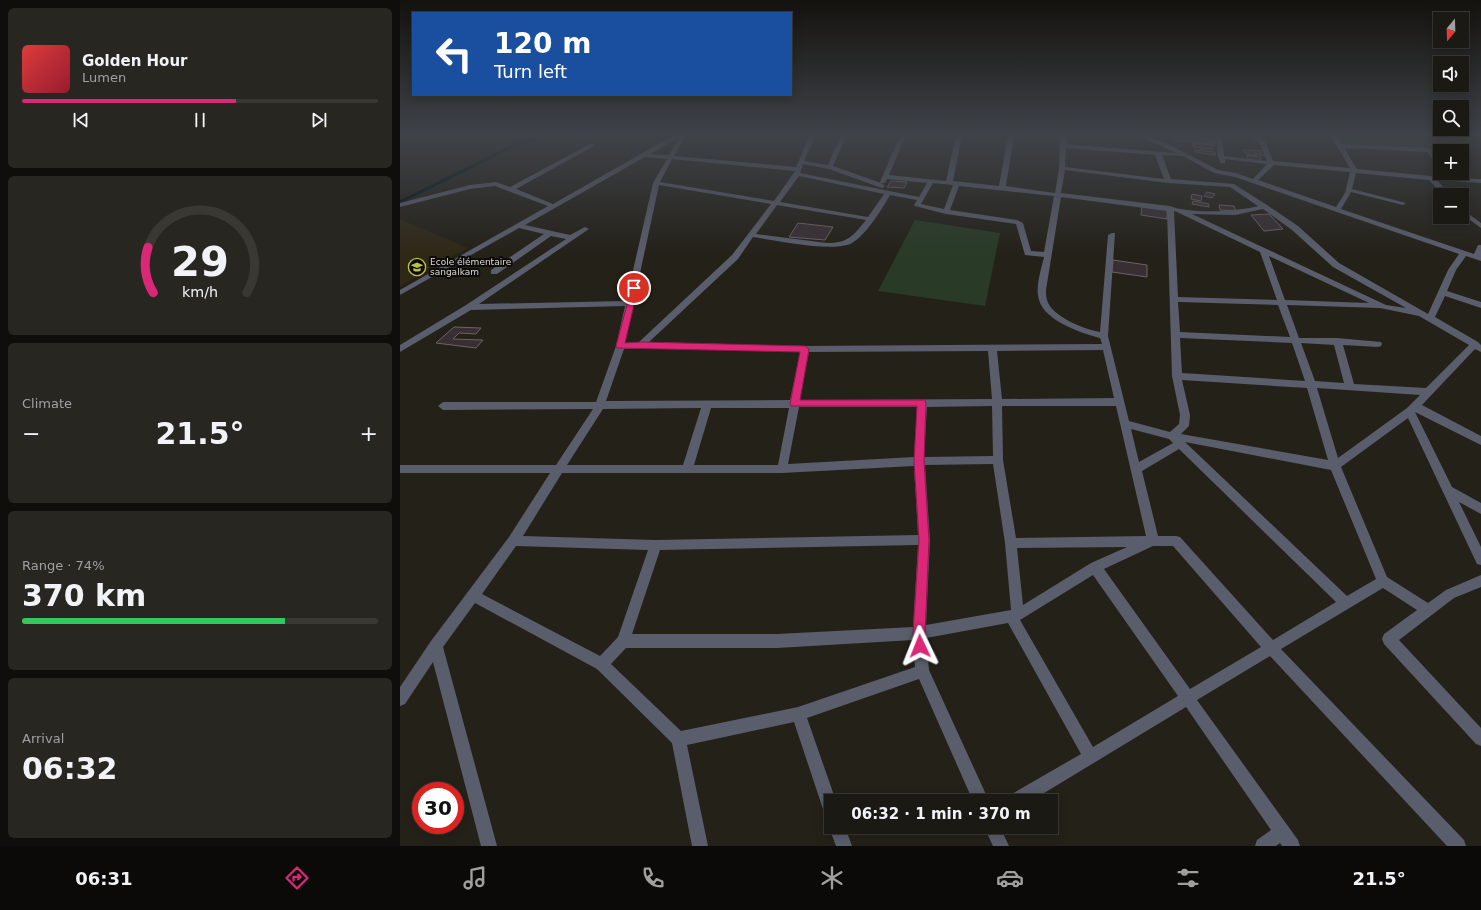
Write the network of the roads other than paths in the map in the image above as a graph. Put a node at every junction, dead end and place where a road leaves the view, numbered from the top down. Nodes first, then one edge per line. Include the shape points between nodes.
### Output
1 (538, 174) edge
2 (610, 174) edge
3 (660, 174) edge
4 (794, 174) edge
5 (821, 174) edge
6 (850, 174) edge
7 (951, 174) edge
8 (1004, 174) edge
9 (1061, 174) edge
10 (1115, 174) edge
11 (1166, 174) edge
12 (1227, 174) edge
13 (1229, 174) edge
14 (1260, 174) edge
15 (1353, 174) edge
16 (1397, 174) edge
17 (885, 177) joint
18 (1431, 178) joint
19 (1452, 180) edge
20 (931, 181) junction
21 (1168, 181) junction
22 (1254, 181) junction
23 (1481, 181) edge
24 (656, 183) junction
25 (949, 183) junction
26 (957, 184) junction
27 (1232, 185) junction
28 (882, 186) junction
29 (1002, 188) junction
30 (1440, 188) edge
31 (510, 190) junction
32 (1350, 190) junction
33 (888, 193) junction
34 (1056, 194) junction
35 (921, 199) junction
36 (776, 202) junction
37 (1403, 203) dead end
38 (400, 205) edge
39 (553, 206) junction
40 (1265, 206) junction
41 (1170, 208) junction
42 (1179, 210) junction
43 (1336, 210) junction
44 (946, 212) junction
45 (1469, 217) edge
46 (870, 219) junction
47 (518, 226) junction
48 (1481, 226) edge
49 (585, 229) dead end
50 (550, 233) junction
51 (751, 235) junction
52 (1112, 235) dead end
53 (572, 238) junction
54 (1481, 247) edge
55 (1263, 251) junction
56 (1464, 253) junction
57 (1047, 255) junction
58 (1478, 258) edge
59 (494, 272) dead end
60 (1442, 292) junction
61 (400, 293) edge
62 (1174, 298) junction
63 (631, 303) junction
64 (1282, 303) junction
65 (1481, 305) edge
66 (1384, 306) junction
67 (469, 307) junction
68 (1419, 313) junction
69 (1430, 319) junction
70 (1176, 335) junction
71 (1104, 336) junction
72 (1295, 340) junction
73 (1337, 342) junction
74 (1378, 344) dead end
75 (641, 345) junction
76 (620, 346) junction
77 (1106, 347) junction
78 (1478, 347) edge
79 (992, 348) junction
80 (400, 349) edge
81 (805, 349) junction
82 (1178, 376) junction
83 (1311, 384) junction
84 (1350, 387) junction
85 (1428, 392) junction
86 (997, 402) junction
87 (1119, 402) junction
88 (922, 403) junction
89 (707, 404) junction
90 (795, 404) junction
91 (600, 405) junction
92 (443, 406) dead end
93 (1412, 408) junction
94 (1125, 424) junction
95 (1176, 440) junction
96 (1481, 441) edge
97 (998, 460) junction
98 (919, 461) junction
99 (1335, 466) junction
100 (400, 469) edge
101 (559, 469) junction
102 (687, 469) junction
103 (782, 469) junction
104 (1136, 469) junction
105 (1449, 491) junction
106 (1481, 509) edge
107 (924, 540) junction
108 (512, 541) junction
109 (1153, 542) junction
110 (1011, 543) junction
111 (656, 545) junction
112 (1481, 560) edge
113 (1095, 567) junction
114 (1383, 581) junction
115 (1481, 581) edge
116 (472, 596) junction
117 (1345, 603) junction
118 (1428, 610) junction
119 (1014, 615) junction
120 (919, 633) junction
121 (623, 641) junction
122 (436, 646) junction
123 (1272, 648) junction
124 (602, 664) junction
125 (922, 671) junction
126 (1188, 698) junction
127 (400, 699) edge
128 (798, 714) junction
129 (679, 739) junction
130 (1481, 739) edge
131 (1090, 756) junction
132 (826, 794) edge
133 (978, 794) edge
134 (1028, 794) edge
135 (1281, 832) junction
136 (840, 834) edge
137 (995, 834) edge
138 (698, 845) edge
139 (489, 846) edge
140 (844, 846) edge
141 (1001, 846) edge
142 (1263, 846) edge
143 (1292, 846) edge
144 (1458, 846) edge

1 - 31 street
2 - 39 street
3 - 24 street
4 - 36 street
5 - 33 street
6 - 28 street
7 - 25 street
8 - 29 street
9 - 34 street
10 - 21 street
11 - 21 street
12 - 27 street
13 - 22 street
14 - 22 street
15 - 32 street
16 - 18 street
17 - 20 street
17 - 28 street
18 - 30 street
19 - 23 street
20 - 25 street
20 - 35 street
21 - 27 street
22 - 43 street
24 - 36 street
24 - 63 street
25 - 26 street
26 - 29 street
26 - 44 street
27 - 40 street
28 - 33 street
29 - 34 street
31 - 38 street via 496,184 484,184
31 - 39 street
32 - 37 street
32 - 43 street
33 - 35 street
33 - 46 street
34 - 41 street
34 - 57 street
35 - 44 street via 917,205
36 - 46 street
36 - 51 street
39 - 47 street
40 - 42 street via 1236,214
40 - 68 street via 1295,228 1336,265
41 - 42 street
41 - 62 street
42 - 55 street
43 - 56 street
44 - 57 street via 1015,221 1019,223 1028,253
45 - 48 street
46 - 51 street via 855,237 840,245
47 - 50 street
47 - 61 street
49 - 53 street
50 - 53 street
50 - 59 street
51 - 75 street via 723,269
52 - 71 street
53 - 67 street
54 - 58 street
55 - 64 street
55 - 66 street
56 - 58 street
56 - 60 street via 1452,270
57 - 71 street via 1043,301 1053,313 1076,327
60 - 65 street
60 - 69 street
62 - 64 street
62 - 70 street
63 - 67 street
63 - 76 street
64 - 66 street
64 - 72 street
66 - 68 street
67 - 80 street
68 - 69 street
69 - 78 street
70 - 72 street
70 - 82 street
71 - 77 street
72 - 73 street
72 - 83 street
73 - 74 street
73 - 84 street
75 - 76 street
75 - 81 street
76 - 91 street
77 - 79 street
77 - 87 street
78 - 85 street
79 - 81 street
79 - 86 street
81 - 90 street
82 - 83 street
82 - 95 street via 1185,415 1184,426
83 - 84 street
83 - 99 street
84 - 85 street
85 - 93 street
86 - 87 street
86 - 88 street
86 - 97 street
87 - 94 street
88 - 90 street
88 - 98 street
89 - 90 street
89 - 91 street
89 - 102 street
90 - 103 street
91 - 92 street
91 - 101 street
93 - 96 street
93 - 99 street
93 - 105 street
94 - 95 street
94 - 104 street
95 - 99 street
95 - 104 street
95 - 117 street
97 - 98 street
97 - 110 street
98 - 103 street
98 - 107 street
99 - 114 street
100 - 101 street
101 - 102 street
101 - 108 street
102 - 103 street
104 - 109 street
105 - 106 street
105 - 112 street
107 - 111 street
107 - 120 street
108 - 111 street
108 - 116 street
109 - 110 street
109 - 113 street
109 - 123 street via 1176,541
110 - 119 street
111 - 121 street
113 - 119 street
113 - 126 street
114 - 117 street
114 - 118 street
115 - 118 street via 1450,594
116 - 122 street
116 - 124 street
117 - 123 street
118 - 130 street via 1388,638
119 - 120 street
119 - 131 street
120 - 121 street via 777,641
120 - 125 street
121 - 124 street
122 - 127 street
122 - 139 street
123 - 126 street
123 - 144 street
124 - 129 street
125 - 128 street
125 - 133 street
126 - 131 street
126 - 135 street
128 - 129 street
128 - 132 street
129 - 138 street
131 - 134 street
135 - 142 street
135 - 143 street
136 - 140 street
137 - 141 street

